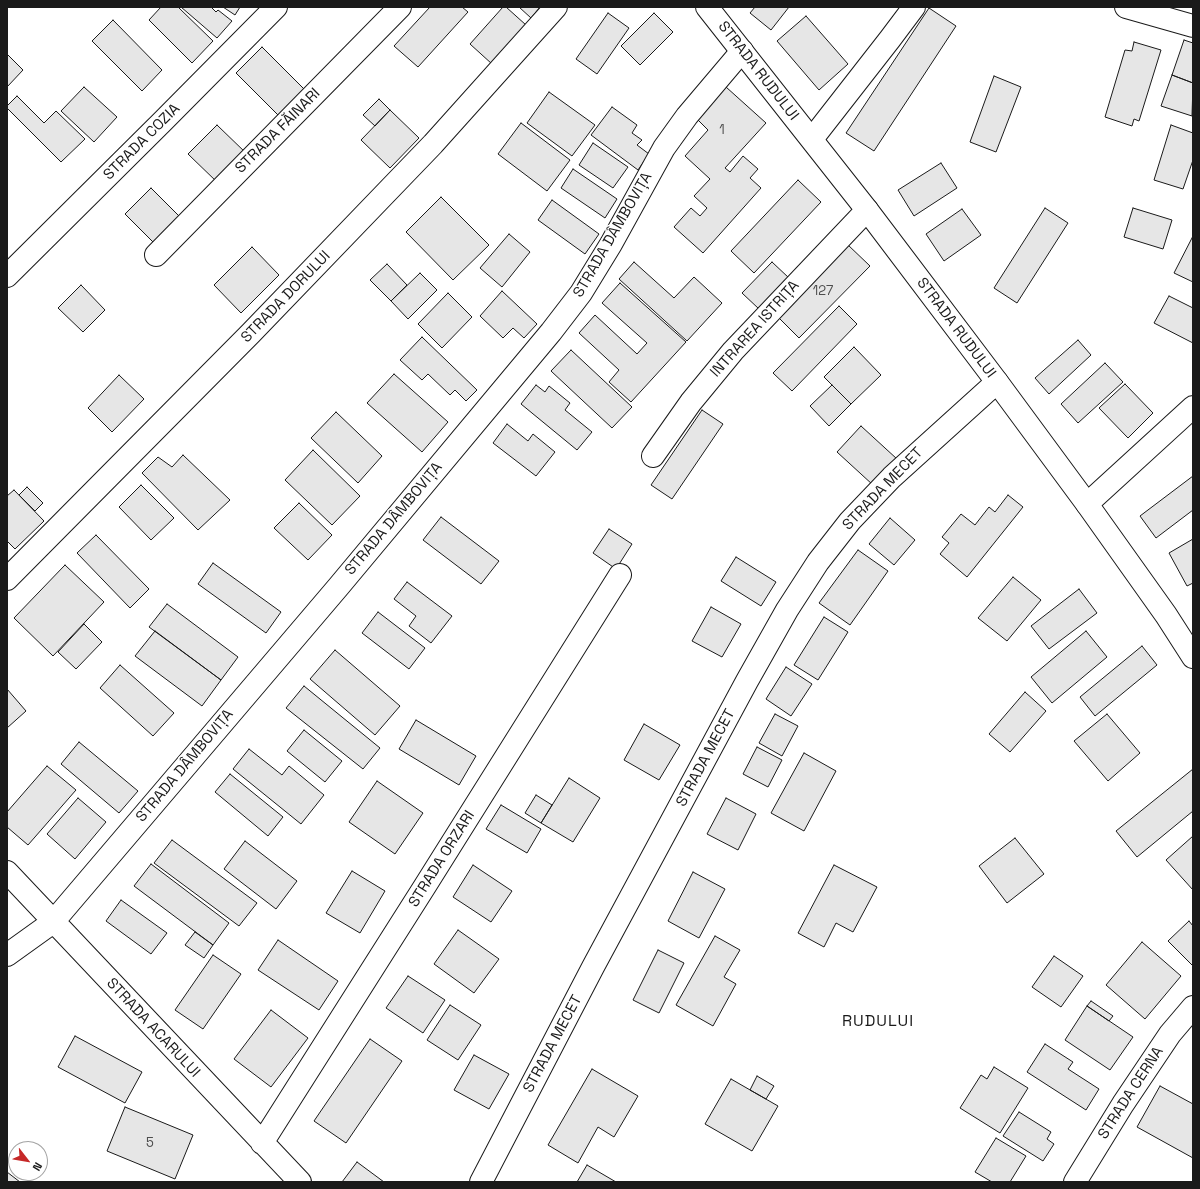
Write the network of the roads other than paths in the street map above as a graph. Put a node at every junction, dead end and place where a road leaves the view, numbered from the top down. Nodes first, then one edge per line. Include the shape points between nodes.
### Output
1 (276, 7) edge
2 (400, 7) edge
3 (556, 7) edge
4 (707, 7) edge
5 (914, 7) edge
6 (1126, 7) edge
7 (1193, 26) edge
8 (742, 51) junction
9 (812, 139) junction
10 (867, 210) junction
11 (156, 255) dead end
12 (7, 276) edge
13 (996, 382) junction
14 (1193, 407) edge
15 (653, 456) dead end
16 (1087, 504) junction
17 (620, 575) dead end
18 (7, 579) edge
19 (1193, 657) edge
20 (7, 872) edge
21 (53, 922) junction
22 (7, 955) edge
23 (1193, 1007) edge
24 (262, 1143) junction
25 (300, 1182) edge
26 (481, 1182) edge
27 (1075, 1182) edge

1 - 12 street, STRADA COZIA
2 - 11 street, STRADA FĂINARI
3 - 18 street, STRADA DORULUI via 428,150
4 - 8 street, STRADA RUDULUI
5 - 9 street
6 - 7 street
8 - 9 street, STRADA RUDULUI
8 - 21 street, STRADA DÂMBOVIȚA via 687,116 664,148 611,244 551,332
9 - 10 street, STRADA RUDULUI
10 - 13 street, STRADA RUDULUI
10 - 15 street, INTRAREA ISTRIȚA via 733,351 691,402
13 - 16 street, STRADA RUDULUI
13 - 26 street, STRADA MECET via 892,477 850,521 818,562 787,610 608,940
14 - 16 street
16 - 19 street, STRADA RUDULUI
17 - 24 street, STRADA ORZARI
20 - 21 street, STRADA ACARULUI
21 - 22 street, STRADA DÂMBOVIȚA
21 - 24 street, STRADA ACARULUI
23 - 27 street, STRADA CERNA via 1170,1034
24 - 25 street, STRADA ACARULUI

